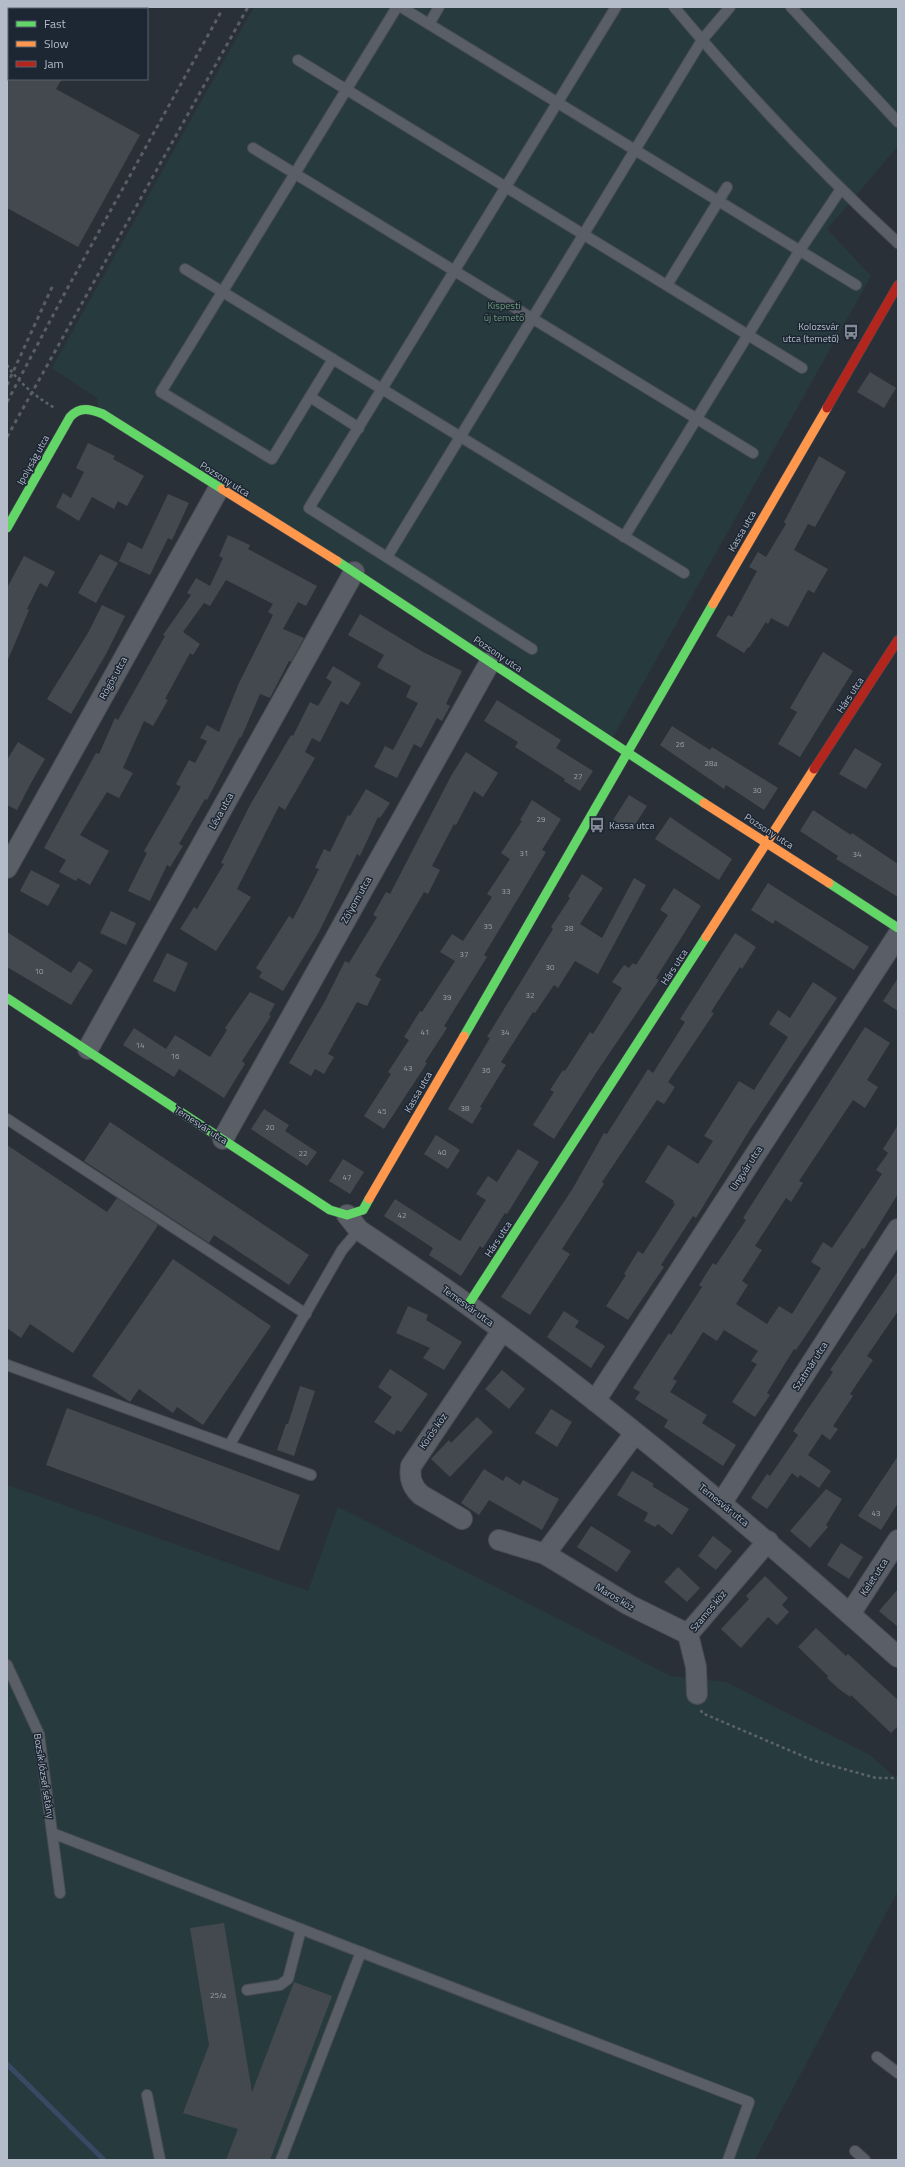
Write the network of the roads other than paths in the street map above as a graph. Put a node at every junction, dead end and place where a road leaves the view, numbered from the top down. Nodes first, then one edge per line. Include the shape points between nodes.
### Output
1 (397, 7) edge
2 (401, 7) edge
3 (439, 7) edge
4 (616, 7) edge
5 (674, 7) edge
6 (730, 7) edge
7 (791, 7) edge
8 (429, 24) junction
9 (702, 40) junction
10 (298, 60) dead end
11 (346, 90) junction
12 (558, 103) junction
13 (898, 122) edge
14 (253, 148) dead end
15 (636, 150) junction
16 (295, 174) junction
17 (727, 186) dead end
18 (506, 188) junction
19 (841, 189) junction
20 (719, 201) junction
21 (584, 235) junction
22 (898, 243) edge
23 (800, 250) junction
24 (184, 269) dead end
25 (455, 271) junction
26 (667, 285) junction
27 (856, 285) dead end
28 (898, 285) edge
29 (222, 292) junction
30 (532, 318) junction
31 (748, 335) junction
32 (333, 359) junction
33 (802, 368) dead end
34 (382, 389) junction
35 (310, 397) junction
36 (82, 407) joint
37 (696, 419) junction
38 (359, 428) junction
39 (460, 437) junction
40 (753, 453) dead end
41 (219, 488) junction
42 (7, 528) edge
43 (624, 537) junction
44 (386, 557) junction
45 (354, 572) junction
46 (684, 574) dead end
47 (898, 640) edge
48 (532, 649) dead end
49 (490, 662) junction
50 (626, 752) junction
51 (767, 843) junction
52 (7, 868) edge
53 (898, 928) edge
54 (898, 935) edge
55 (7, 998) edge
56 (88, 1050) junction
57 (7, 1119) edge
58 (223, 1139) junction
59 (347, 1215) junction
60 (898, 1229) edge
61 (360, 1230) junction
62 (468, 1305) junction
63 (306, 1314) junction
64 (502, 1331) junction
65 (7, 1365) edge
66 (595, 1401) junction
67 (635, 1433) junction
68 (230, 1444) junction
69 (311, 1475) dead end
70 (722, 1502) junction
71 (462, 1519) dead end
72 (499, 1540) dead end
73 (898, 1540) edge
74 (768, 1541) junction
75 (545, 1554) junction
76 (850, 1614) junction
77 (688, 1634) junction
78 (898, 1657) edge
79 (7, 1665) edge
80 (697, 1694) road end
81 (52, 1833) junction
82 (60, 1893) dead end
83 (301, 1929) junction
84 (361, 1952) junction
85 (247, 1990) dead end
86 (877, 2057) dead end
87 (898, 2073) edge
88 (147, 2095) dead end
89 (856, 2151) dead end
90 (160, 2160) edge
91 (281, 2160) edge
92 (728, 2160) edge
93 (865, 2160) edge

1 - 11 lane
2 - 8 lane
3 - 8 lane
4 - 12 lane
5 - 9 lane
6 - 9 lane
7 - 13 lane
8 - 12 lane
9 - 15 lane
9 - 19 lane
10 - 11 lane
11 - 16 lane
11 - 18 lane
12 - 15 lane
12 - 18 lane
14 - 16 lane
15 - 20 lane
15 - 21 lane
16 - 25 lane
16 - 29 lane
17 - 20 lane
18 - 21 lane
18 - 25 lane
19 - 22 lane
19 - 23 lane
20 - 23 lane
20 - 26 lane
21 - 26 lane
21 - 30 lane
23 - 27 lane
23 - 31 lane
24 - 29 lane
25 - 30 lane
25 - 34 lane
26 - 31 lane
28 - 50 street, Kassa utca
29 - 32 lane
29 - 35 lane via 161,392 272,459
30 - 37 lane
30 - 39 lane
31 - 33 lane
31 - 37 lane
32 - 34 lane
32 - 35 lane
34 - 38 lane
34 - 39 lane
35 - 38 lane
36 - 41 street, Pozsony utca via 103,414
36 - 42 street, Ipolyság utca via 75,410 70,417
37 - 40 lane
37 - 43 lane
38 - 44 lane via 309,508
39 - 43 lane
39 - 44 lane
41 - 45 street, Pozsony utca
41 - 52 street, Rögös utca
43 - 46 lane
44 - 48 lane
45 - 49 street, Pozsony utca
45 - 56 street, Léva utca
47 - 51 street, Hárs utca
49 - 50 street, Pozsony utca
49 - 58 street, Zólyom utca
50 - 51 street, Pozsony utca
50 - 59 street, Kassa utca via 363,1210
51 - 53 street, Pozsony utca
51 - 62 street, Hárs utca
54 - 66 street, Ungvár utca
55 - 56 street, Temesvár utca
56 - 58 street, Temesvár utca
57 - 63 lane
58 - 59 street, Temesvár utca via 330,1210
59 - 61 street, Temesvár utca
60 - 70 street, Szatmár utca
61 - 62 street, Temesvár utca
61 - 63 lane via 342,1250
62 - 64 street, Temesvár utca
63 - 68 lane
64 - 66 street, Temesvár utca
64 - 71 street, Körös köz via 411,1466 410,1478 415,1490
65 - 68 lane
66 - 67 street, Temesvár utca
67 - 70 street, Temesvár utca
67 - 75 street
68 - 69 lane
70 - 74 street, Temesvár utca
72 - 75 street, Maros köz
73 - 76 street, Kelet utca
74 - 76 street, Temesvár utca
74 - 77 street, Szamos köz
75 - 77 street, Maros köz via 629,1605
76 - 78 street, Temesvár utca
77 - 80 street, Szamos köz via 696,1667
79 - 81 lane, Bozsik József sétány via 39,1734
81 - 82 lane, Bozsik József sétány
81 - 83 lane
83 - 84 lane
83 - 85 lane via 288,1979 280,1985
84 - 91 lane
84 - 92 lane via 750,2102
86 - 87 lane
88 - 90 lane
89 - 93 lane

